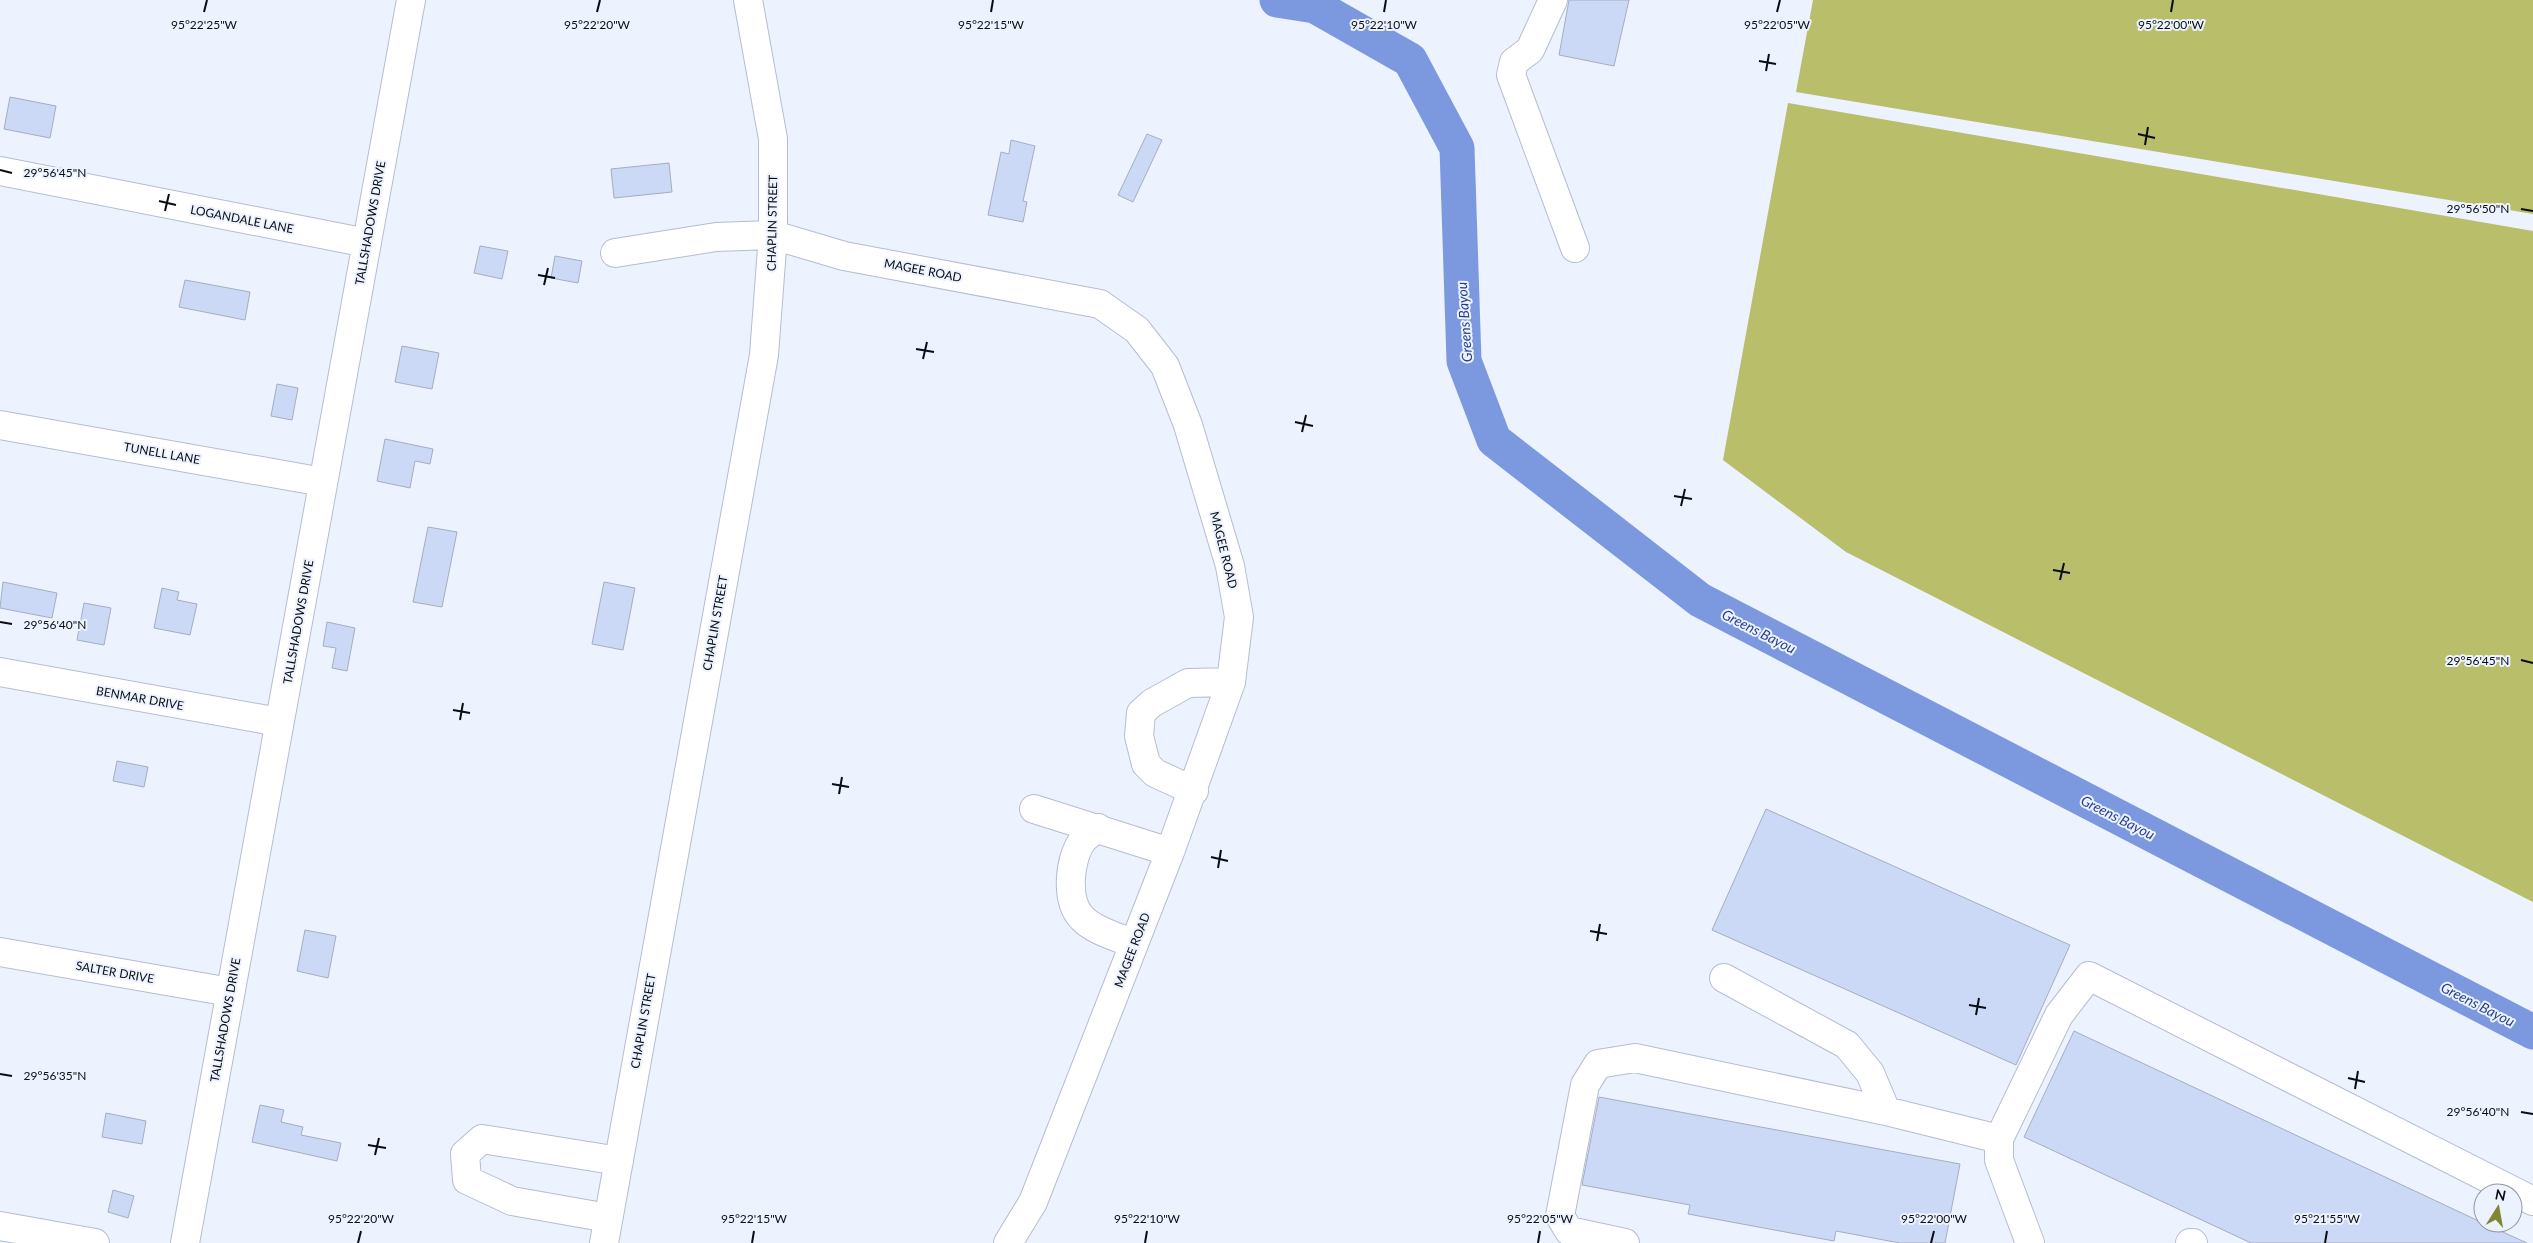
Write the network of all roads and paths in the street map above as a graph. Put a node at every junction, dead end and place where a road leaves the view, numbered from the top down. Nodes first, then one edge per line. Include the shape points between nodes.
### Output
1 (411, 0) edge
2 (748, 0) edge
3 (1553, 0) edge
4 (0, 171) edge
5 (774, 235) junction
6 (367, 243) junction
7 (1575, 248) dead end
8 (615, 253) dead end
9 (0, 425) edge
10 (323, 482) junction
11 (0, 672) edge
12 (1231, 682) junction
13 (280, 722) junction
14 (1194, 791) junction
15 (1034, 809) dead end
16 (1098, 828) junction
17 (1170, 852) junction
18 (1134, 944) junction
19 (0, 952) edge
20 (1724, 978) dead end
21 (230, 992) junction
22 (1886, 1111) junction
23 (1999, 1139) junction
24 (618, 1161) junction
25 (2533, 1201) edge
26 (0, 1226) edge
27 (606, 1230) edge
28 (95, 1243) edge
29 (185, 1243) edge
30 (1008, 1243) edge
31 (1626, 1243) edge
32 (2030, 1243) edge

1 - 6 street, TALLSHADOWS DRIVE
2 - 5 street, CHAPLIN STREET via 773,139
3 - 7 street via 1530,50 1514,62 1512,75
4 - 6 street, LOGANDALE LANE
5 - 8 street, MAGEE ROAD via 716,238
5 - 12 street, MAGEE ROAD via 844,256 1100,304 1137,330 1165,366 1188,425 1230,566 1238,617
5 - 24 street, CHAPLIN STREET via 764,356
6 - 10 street, TALLSHADOWS DRIVE
9 - 10 street, TUNELL LANE
10 - 13 street, TALLSHADOWS DRIVE
11 - 13 street, BENMAR DRIVE
12 - 14 street, MAGEE ROAD
12 - 14 street via 1188,683 1152,703 1141,713 1139,736 1146,764 1155,773
13 - 21 street, TALLSHADOWS DRIVE
14 - 17 street, MAGEE ROAD
15 - 16 street
16 - 17 street
16 - 18 street via 1083,840 1073,860 1070,877 1073,900 1081,918
17 - 18 street, MAGEE ROAD
18 - 30 street, MAGEE ROAD via 1033,1202
19 - 21 street, SALTER DRIVE
20 - 22 street via 1847,1046 1870,1073
21 - 29 street, TALLSHADOWS DRIVE
22 - 23 street
22 - 31 street via 1635,1058 1598,1064 1584,1085 1560,1216 1569,1231
23 - 25 street via 2059,1014 2089,976
23 - 32 street via 1999,1160
24 - 27 street, CHAPLIN STREET
24 - 27 street via 482,1139 465,1154 467,1180 512,1200
26 - 28 street

